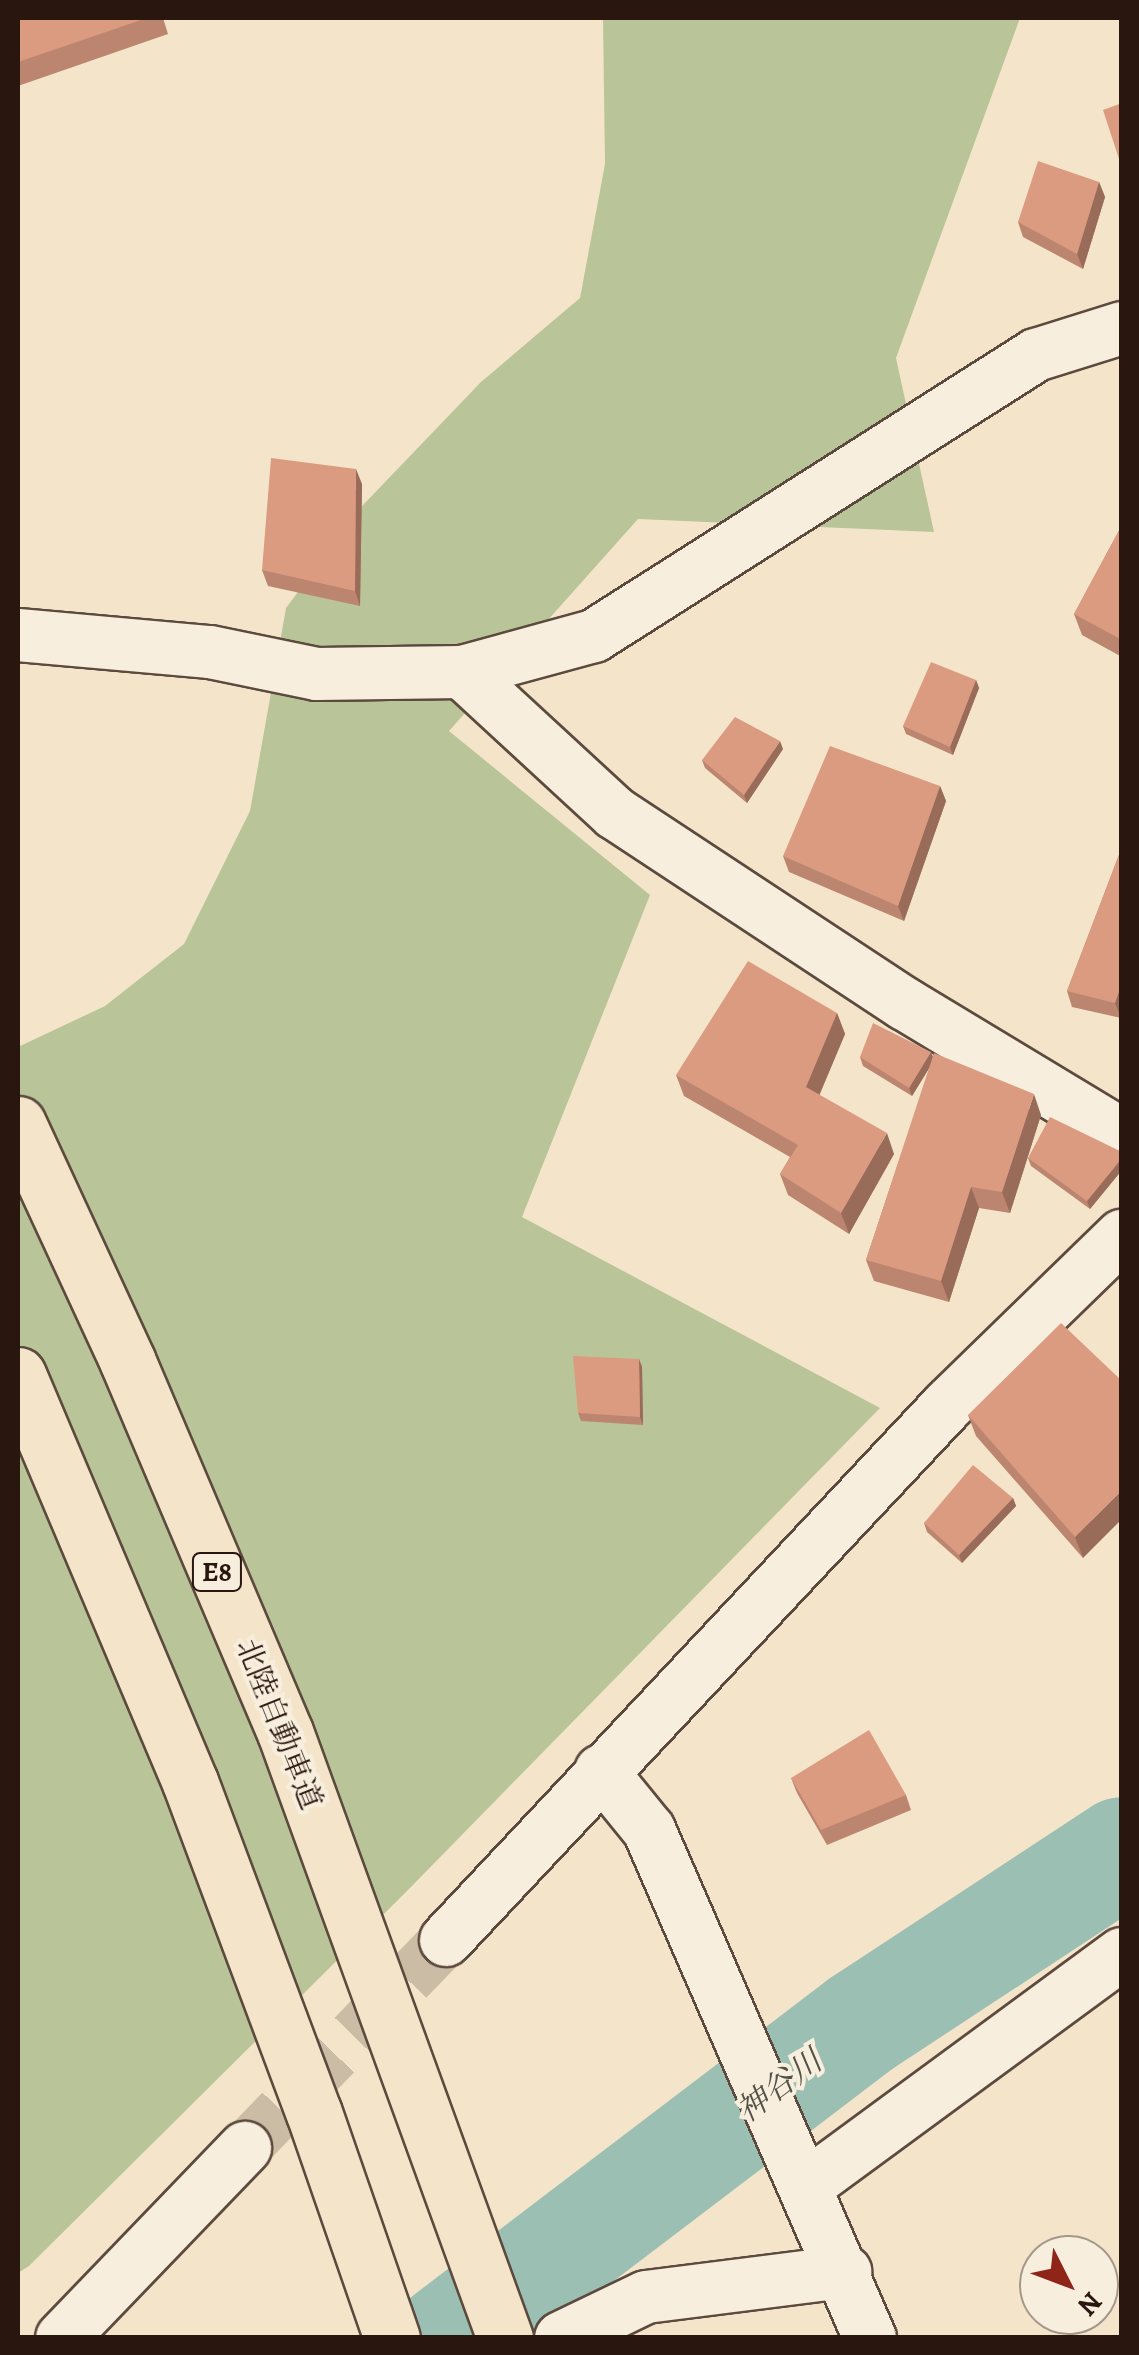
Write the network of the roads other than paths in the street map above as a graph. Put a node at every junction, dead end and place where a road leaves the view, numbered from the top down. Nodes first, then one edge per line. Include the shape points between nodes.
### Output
1 (1122, 328) edge
2 (18, 635) edge
3 (462, 672) junction
4 (18, 1124) edge
5 (1122, 1135) edge
6 (1122, 1236) edge
7 (18, 1375) edge
8 (601, 1771) junction
9 (446, 1940) tunnel mouth
10 (1122, 1954) edge
11 (245, 2148) tunnel mouth
12 (800, 2174) junction
13 (845, 2272) junction
14 (62, 2338) edge
15 (392, 2338) edge
16 (505, 2338) edge
17 (562, 2338) edge
18 (870, 2338) edge

1 - 3 street via 1036,355 594,636
2 - 3 street via 210,652 318,674
3 - 5 street via 615,813 905,1004
4 - 16 highway, 北陸自動車道 / E8 via 285,1732
6 - 8 street via 948,1404
7 - 15 highway via 190,1782
8 - 9 street
8 - 12 street via 649,1830
10 - 12 street
11 - 14 street
12 - 13 street
13 - 17 street via 646,2297
13 - 18 street

